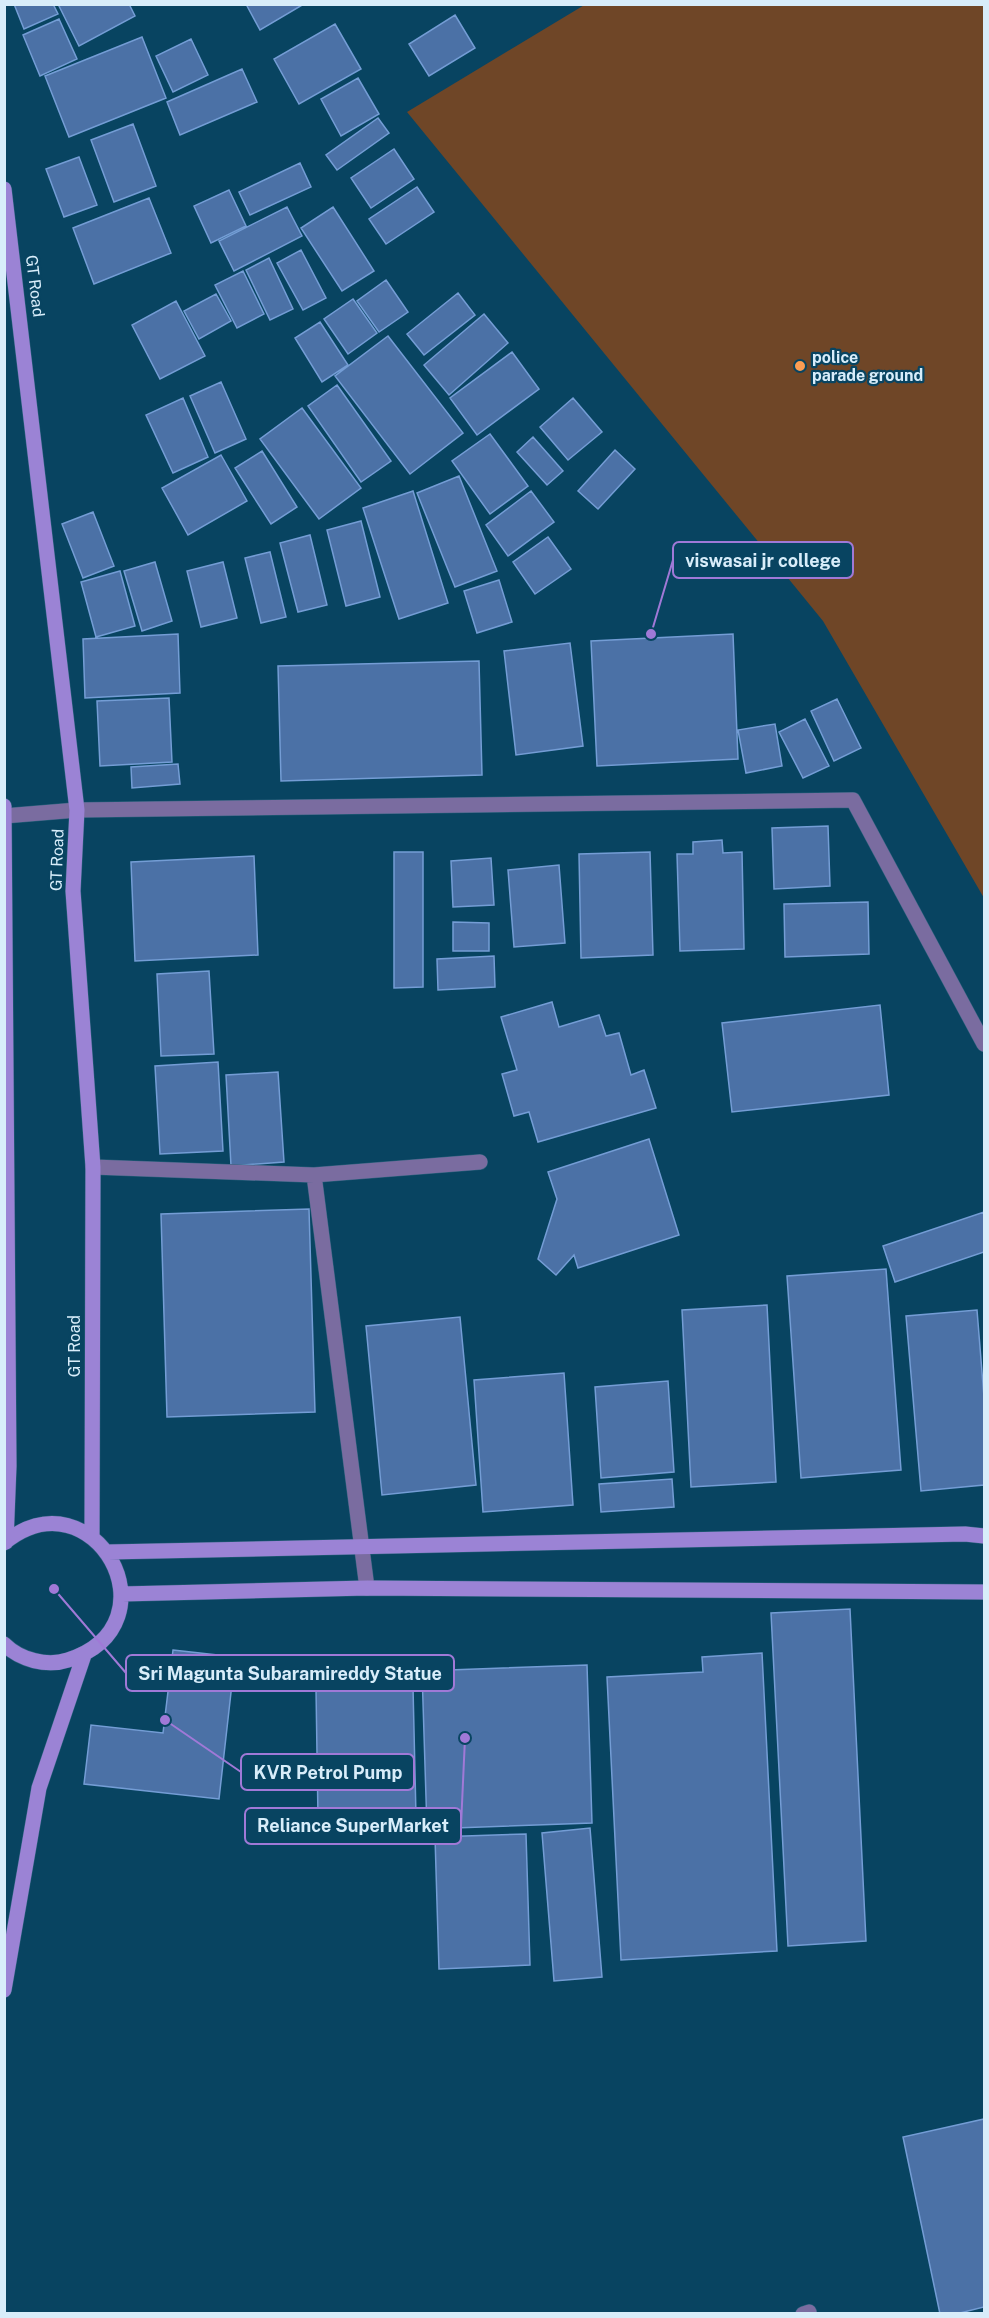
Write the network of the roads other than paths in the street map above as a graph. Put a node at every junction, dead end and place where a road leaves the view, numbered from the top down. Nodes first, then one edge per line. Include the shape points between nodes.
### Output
1 (4, 189) edge
2 (77, 810) junction
3 (5, 813) edge
4 (984, 1044) edge
5 (480, 1162) dead end
6 (93, 1167) junction
7 (314, 1175) junction
8 (92, 1536) junction
9 (984, 1536) edge
10 (5, 1542) edge
11 (361, 1546) junction
12 (108, 1552) junction
13 (367, 1588) junction
14 (984, 1592) edge
15 (122, 1594) junction
16 (5, 1650) edge
17 (84, 1655) junction
18 (4, 1990) edge

1 - 2 main road, GT Road
2 - 3 street
2 - 4 street via 853,800
2 - 6 main road, GT Road via 73,891
3 - 10 main road via 9,1454
5 - 7 street
6 - 7 street
6 - 8 main road, GT Road
7 - 11 street
8 - 10 main road via 71,1527 48,1524
8 - 12 main road
9 - 11 main road
11 - 12 main road
11 - 13 street
12 - 15 main road via 118,1572
13 - 14 main road
13 - 15 main road
15 - 17 main road via 111,1630
16 - 17 main road via 43,1663 64,1662
17 - 18 main road via 39,1788

